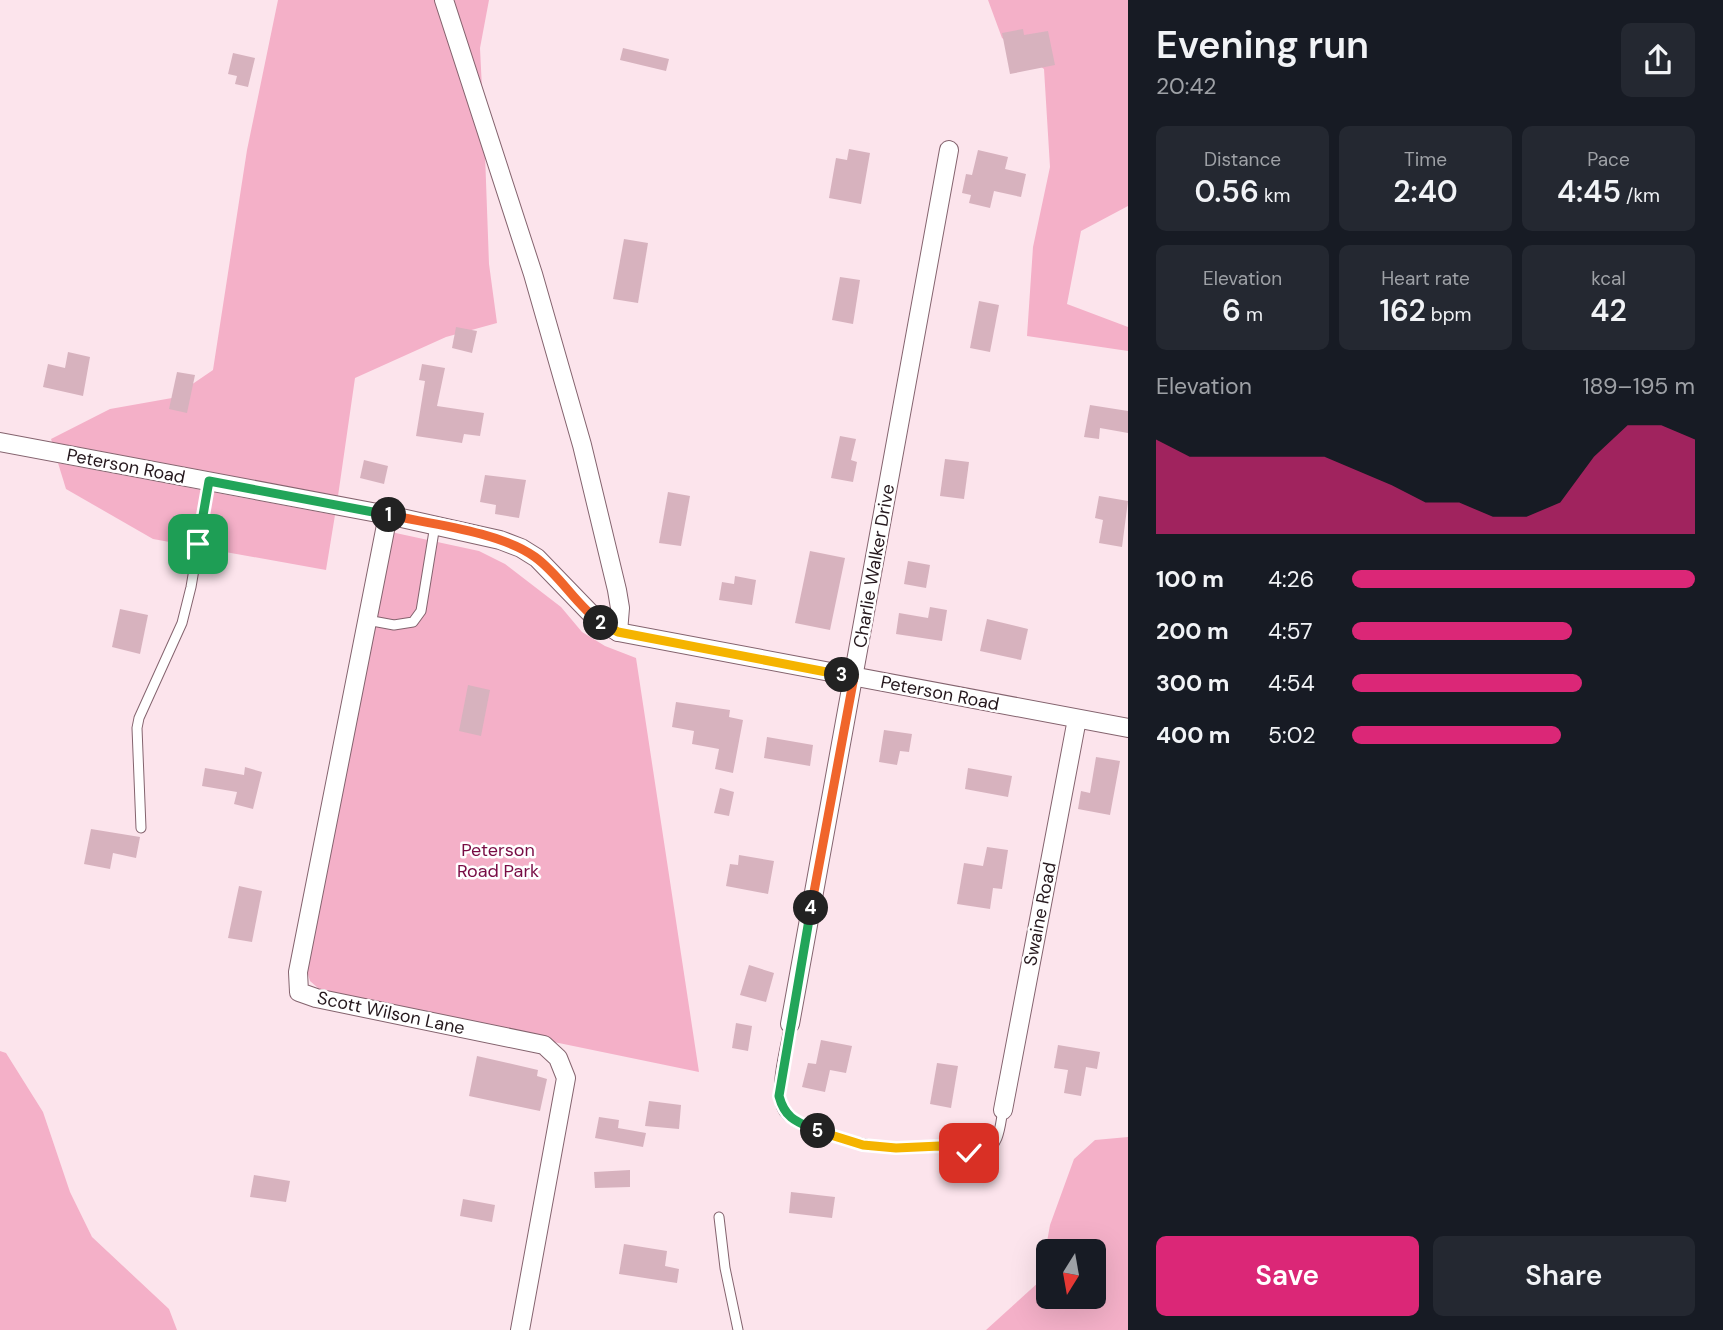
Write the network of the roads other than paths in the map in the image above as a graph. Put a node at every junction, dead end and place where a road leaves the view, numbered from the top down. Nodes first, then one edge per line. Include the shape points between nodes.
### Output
1 (444, 0) edge
2 (949, 150) dead end
3 (0, 442) edge
4 (209, 481) junction
5 (388, 515) junction
6 (435, 525) junction
7 (367, 620) junction
8 (618, 632) junction
9 (854, 677) junction
10 (1077, 719) junction
11 (1128, 729) edge
12 (141, 828) dead end
13 (790, 1024) joint
14 (1003, 1110) joint
15 (719, 1217) dead end
16 (520, 1330) edge
17 (738, 1330) edge

1 - 8 street via 533,274 582,445 617,590
2 - 9 street, Charlie Walker Drive
3 - 4 street, Peterson Road
4 - 5 street, Peterson Road
4 - 12 lane via 183,623 137,728
5 - 6 street, Peterson Road
5 - 7 street, Scott Wilson Lane
6 - 7 lane via 421,611 412,622 394,625
6 - 8 street, Peterson Road via 521,548 537,558 596,619
7 - 16 street, Scott Wilson Lane via 298,972 299,992 544,1045 558,1058 566,1078
8 - 9 street, Peterson Road
9 - 10 street, Peterson Road
9 - 13 street, Charlie Walker Drive
10 - 11 street, Peterson Road
10 - 14 street, Swaine Road
13 - 14 lane via 779,1096 783,1110 797,1122 824,1133 863,1145 984,1152 995,1143
15 - 17 lane

